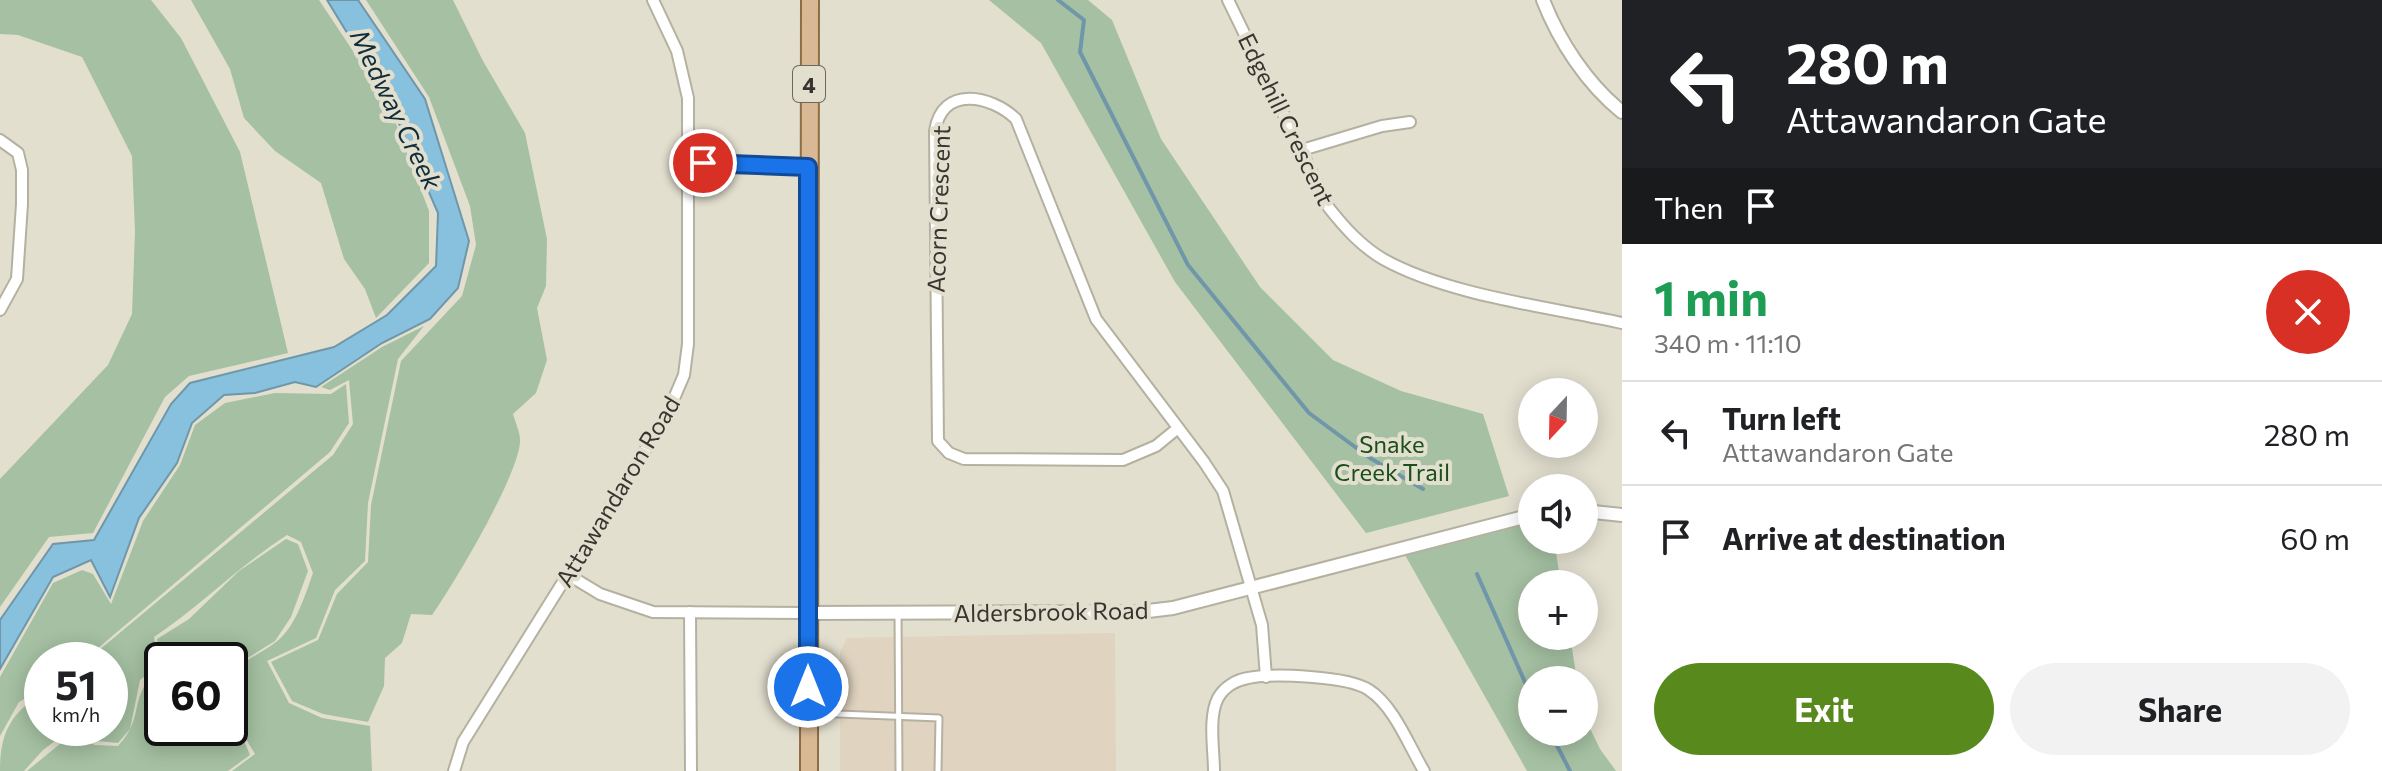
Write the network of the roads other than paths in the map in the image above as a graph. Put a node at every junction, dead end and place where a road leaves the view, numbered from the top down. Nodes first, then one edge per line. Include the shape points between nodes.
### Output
1 (653, 0) edge
2 (810, 0) edge
3 (1228, 0) edge
4 (1543, 0) edge
5 (1620, 106) edge
6 (1410, 122) dead end
7 (0, 140) edge
8 (1302, 150) junction
9 (688, 163) junction
10 (808, 167) junction
11 (0, 310) edge
12 (1622, 323) edge
13 (1178, 428) junction
14 (1598, 512) edge
15 (1622, 515) edge
16 (1518, 519) edge
17 (567, 574) junction
18 (1252, 588) junction
19 (690, 612) junction
20 (807, 613) junction
21 (898, 613) junction
22 (1266, 677) junction
23 (808, 712) junction
24 (897, 716) junction
25 (454, 771) edge
26 (691, 771) edge
27 (809, 771) edge
28 (899, 771) edge
29 (938, 771) edge
30 (1214, 771) edge
31 (1424, 771) edge

1 - 9 street, Attawandaron Road via 683,69
2 - 10 main road, 4
3 - 8 street, Edgehill Crescent
4 - 5 street via 1582,70
6 - 8 street
7 - 11 street via 18,153 22,193 17,279
8 - 12 street, Edgehill Crescent via 1329,208 1351,235 1382,258 1437,282
9 - 10 street
9 - 17 street, Attawandaron Road via 684,375 666,417
10 - 20 main road, 4
13 - 13 street, Acorn Crescent via 1092,311 1016,119 986,99 973,96 954,102 941,112 935,131 938,441 964,459 1108,461 1140,454
13 - 18 street, Acorn Crescent via 1223,491
14 - 15 street
16 - 18 street, Aldersbrook Road
17 - 19 street, Aldersbrook Road via 630,607
17 - 25 street, Attawandaron Road via 463,742
18 - 21 street, Aldersbrook Road via 1140,612
18 - 22 street, Acorn Crescent via 1262,625
19 - 20 street, Aldersbrook Road
19 - 26 street
20 - 21 street, Aldersbrook Road
20 - 23 main road, 4
21 - 24 lane
22 - 30 street via 1236,681 1218,698
22 - 31 street via 1343,681 1368,689 1388,711
23 - 24 lane
23 - 27 main road, 4
24 - 28 lane
24 - 29 lane via 939,718

